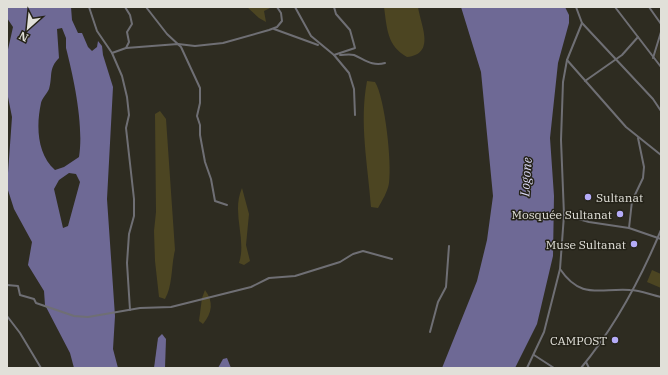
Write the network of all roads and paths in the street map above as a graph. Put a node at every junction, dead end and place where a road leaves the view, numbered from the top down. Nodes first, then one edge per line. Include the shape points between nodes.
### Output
1 (89, 7) edge
2 (125, 7) edge
3 (146, 7) edge
4 (277, 7) edge
5 (295, 7) edge
6 (334, 7) edge
7 (576, 7) edge
8 (615, 7) edge
9 (649, 7) edge
10 (582, 23) junction
11 (661, 24) edge
12 (274, 29) junction
13 (661, 32) edge
14 (638, 37) junction
15 (178, 44) junction
16 (321, 46) junction
17 (126, 48) junction
18 (112, 53) junction
19 (334, 55) junction
20 (338, 55) junction
21 (653, 58) junction
22 (567, 60) junction
23 (616, 60) junction
24 (384, 63) dead end
25 (661, 67) edge
26 (585, 81) junction
27 (661, 111) edge
28 (355, 115) dead end
29 (638, 137) junction
30 (661, 155) edge
31 (661, 168) edge
32 (661, 173) edge
33 (227, 205) dead end
34 (564, 215) junction
35 (629, 228) junction
36 (661, 230) edge
37 (658, 238) junction
38 (661, 239) edge
39 (449, 246) dead end
40 (392, 258) dead end
41 (560, 269) junction
42 (7, 285) edge
43 (632, 290) junction
44 (661, 297) edge
45 (130, 310) junction
46 (7, 316) edge
47 (430, 332) dead end
48 (534, 355) junction
49 (586, 362) junction
50 (41, 368) edge
51 (527, 368) edge
52 (554, 368) edge
53 (581, 368) edge
54 (589, 368) edge

1 - 18 street via 97,31
2 - 17 street via 132,24 127,32 129,42
3 - 15 street
4 - 12 street via 282,21
5 - 16 street via 306,30
6 - 20 street via 336,14 350,30 355,48
7 - 10 street
8 - 14 street
9 - 11 street
10 - 22 street
10 - 23 street
12 - 15 street via 223,43 195,46
12 - 16 street
13 - 21 street
14 - 21 street
14 - 23 street
15 - 17 street
15 - 33 street via 200,88 197,116 215,201
16 - 19 street
17 - 18 street
18 - 45 street via 126,90 129,115 126,128 134,199 127,263
19 - 20 street
19 - 28 street via 352,78
20 - 24 street via 355,55 367,62 379,65
21 - 25 street
22 - 26 street
22 - 34 street via 563,82 561,140
23 - 26 street
23 - 27 street
26 - 29 street
29 - 30 street
29 - 35 street via 644,167 643,178 632,201
31 - 32 street
34 - 35 street
34 - 41 street
35 - 37 street
36 - 37 street
37 - 38 street
37 - 43 street
39 - 47 street via 446,287 438,302
40 - 45 street via 363,251 340,262 295,276 269,278 251,287 171,307
41 - 43 street via 570,281 586,291
41 - 48 street via 548,321
42 - 45 street via 18,286 20,295 34,299 36,303 74,316 88,317
43 - 44 street
43 - 49 street
46 - 50 street
48 - 51 street
48 - 52 street
49 - 53 street
49 - 54 street

